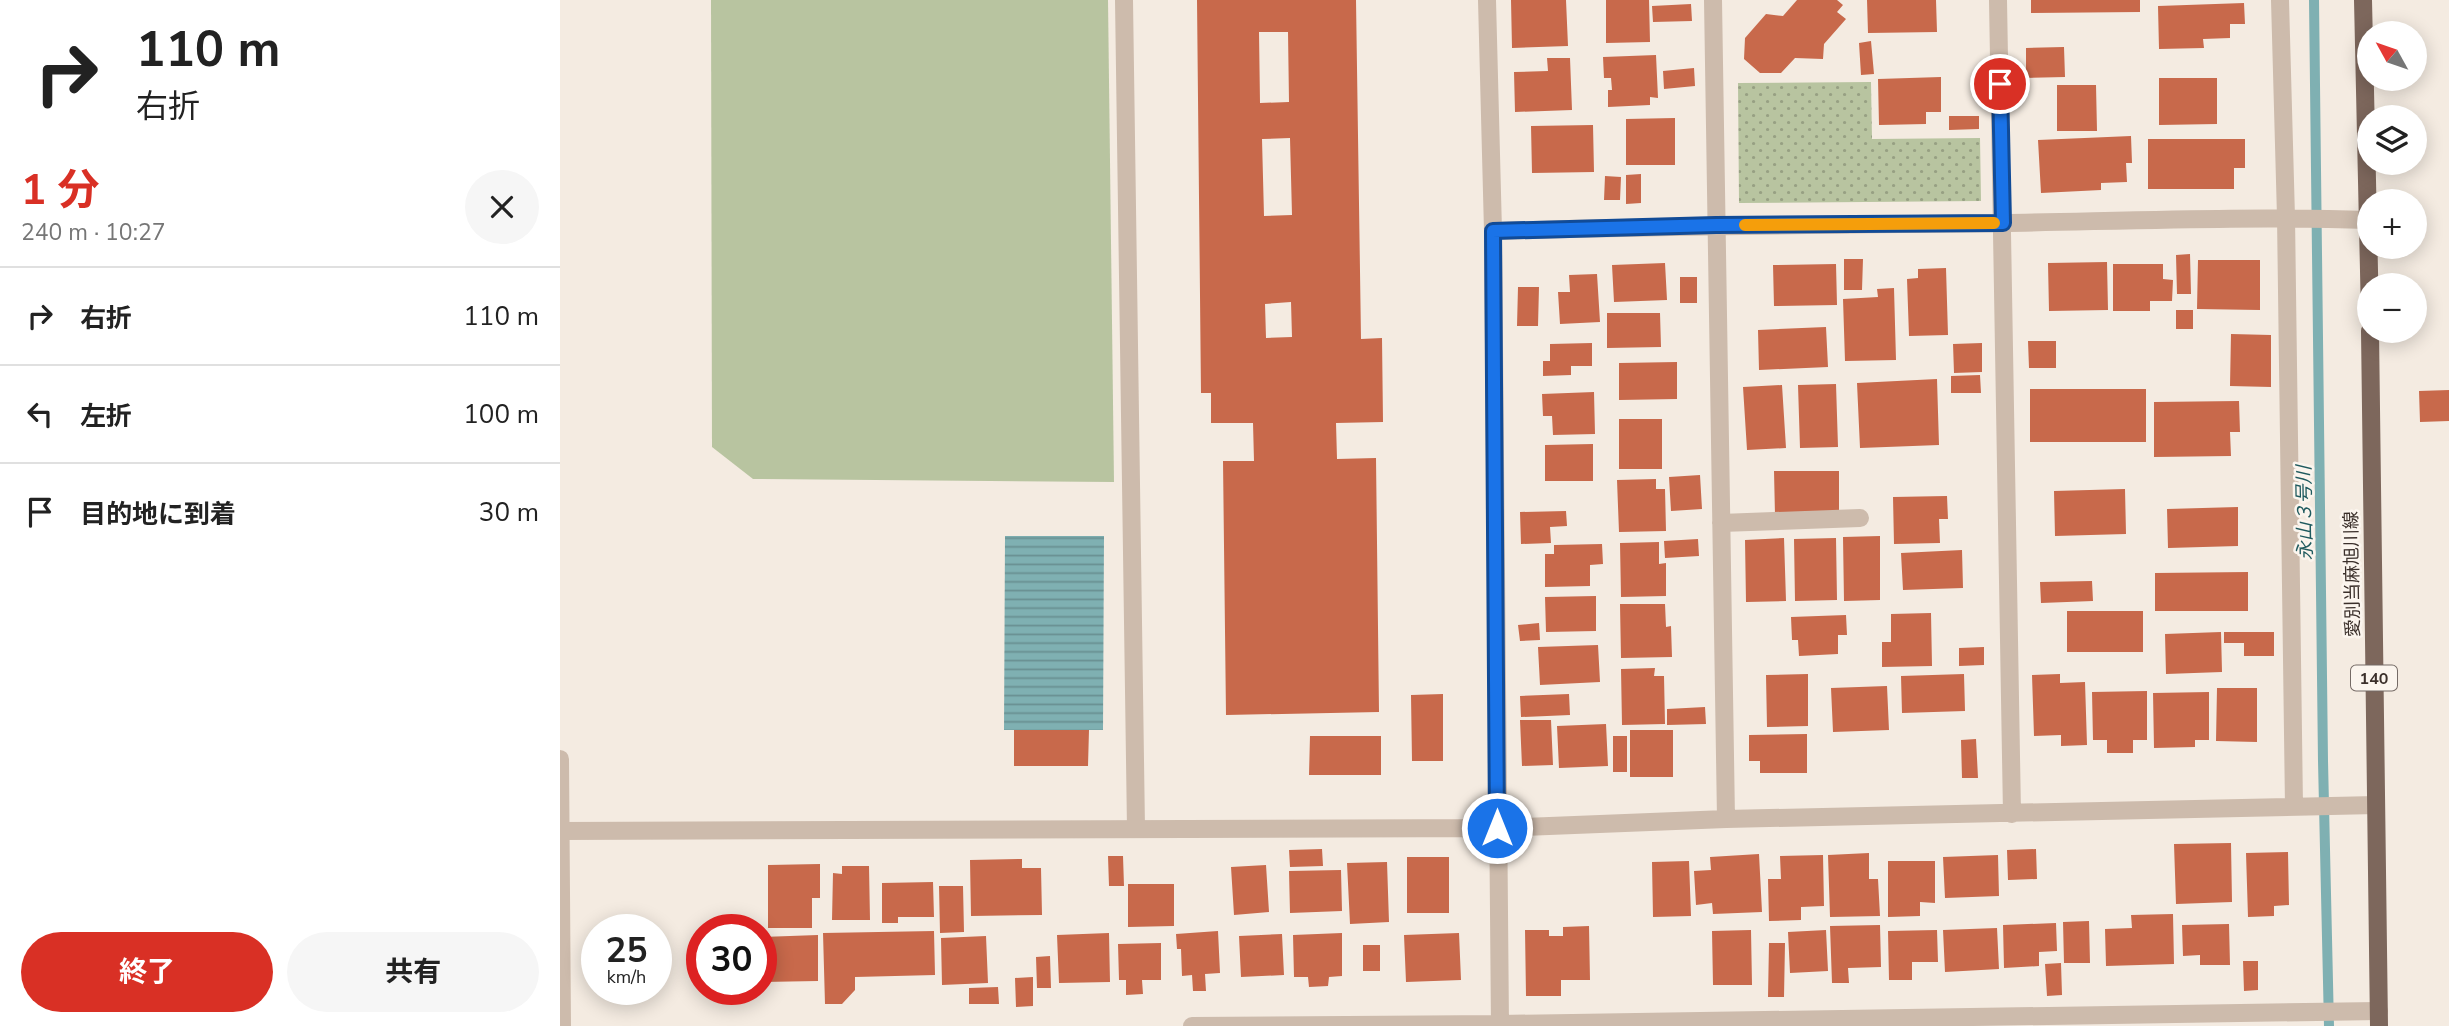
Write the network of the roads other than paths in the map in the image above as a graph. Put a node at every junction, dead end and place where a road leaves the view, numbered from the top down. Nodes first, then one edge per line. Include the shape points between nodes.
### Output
1 (1124, 0) edge
2 (1488, 0) edge
3 (1713, 0) edge
4 (1998, 0) edge
5 (2280, 0) edge
6 (2363, 0) edge
7 (2367, 189) edge
8 (2292, 218) junction
9 (2357, 220) edge
10 (2003, 223) junction
11 (1716, 225) junction
12 (1493, 231) junction
13 (2370, 343) edge
14 (1860, 518) dead end
15 (1721, 523) junction
16 (560, 758) edge
17 (2376, 805) junction
18 (2301, 806) junction
19 (2012, 814) junction
20 (1726, 820) junction
21 (1497, 828) junction
22 (1136, 829) junction
23 (561, 831) edge
24 (2379, 1019) edge
25 (1500, 1025) edge
26 (562, 1026) edge
27 (1192, 1026) edge

1 - 22 street
2 - 12 street
3 - 11 street
4 - 10 street
5 - 8 street
6 - 7 main road
8 - 9 street
8 - 10 street
8 - 18 street
10 - 11 street
10 - 19 street
11 - 12 street
11 - 15 street
12 - 21 street
13 - 17 main road, 愛別当麻旭川線 / 140
14 - 15 street
15 - 20 street
16 - 23 street
17 - 18 street
17 - 24 main road, 愛別当麻旭川線 / 140
18 - 19 street
19 - 20 street
20 - 21 street
21 - 22 street
21 - 25 street
22 - 23 street
23 - 26 street
24 - 25 street via 2355,1011 2314,1011
25 - 27 street

